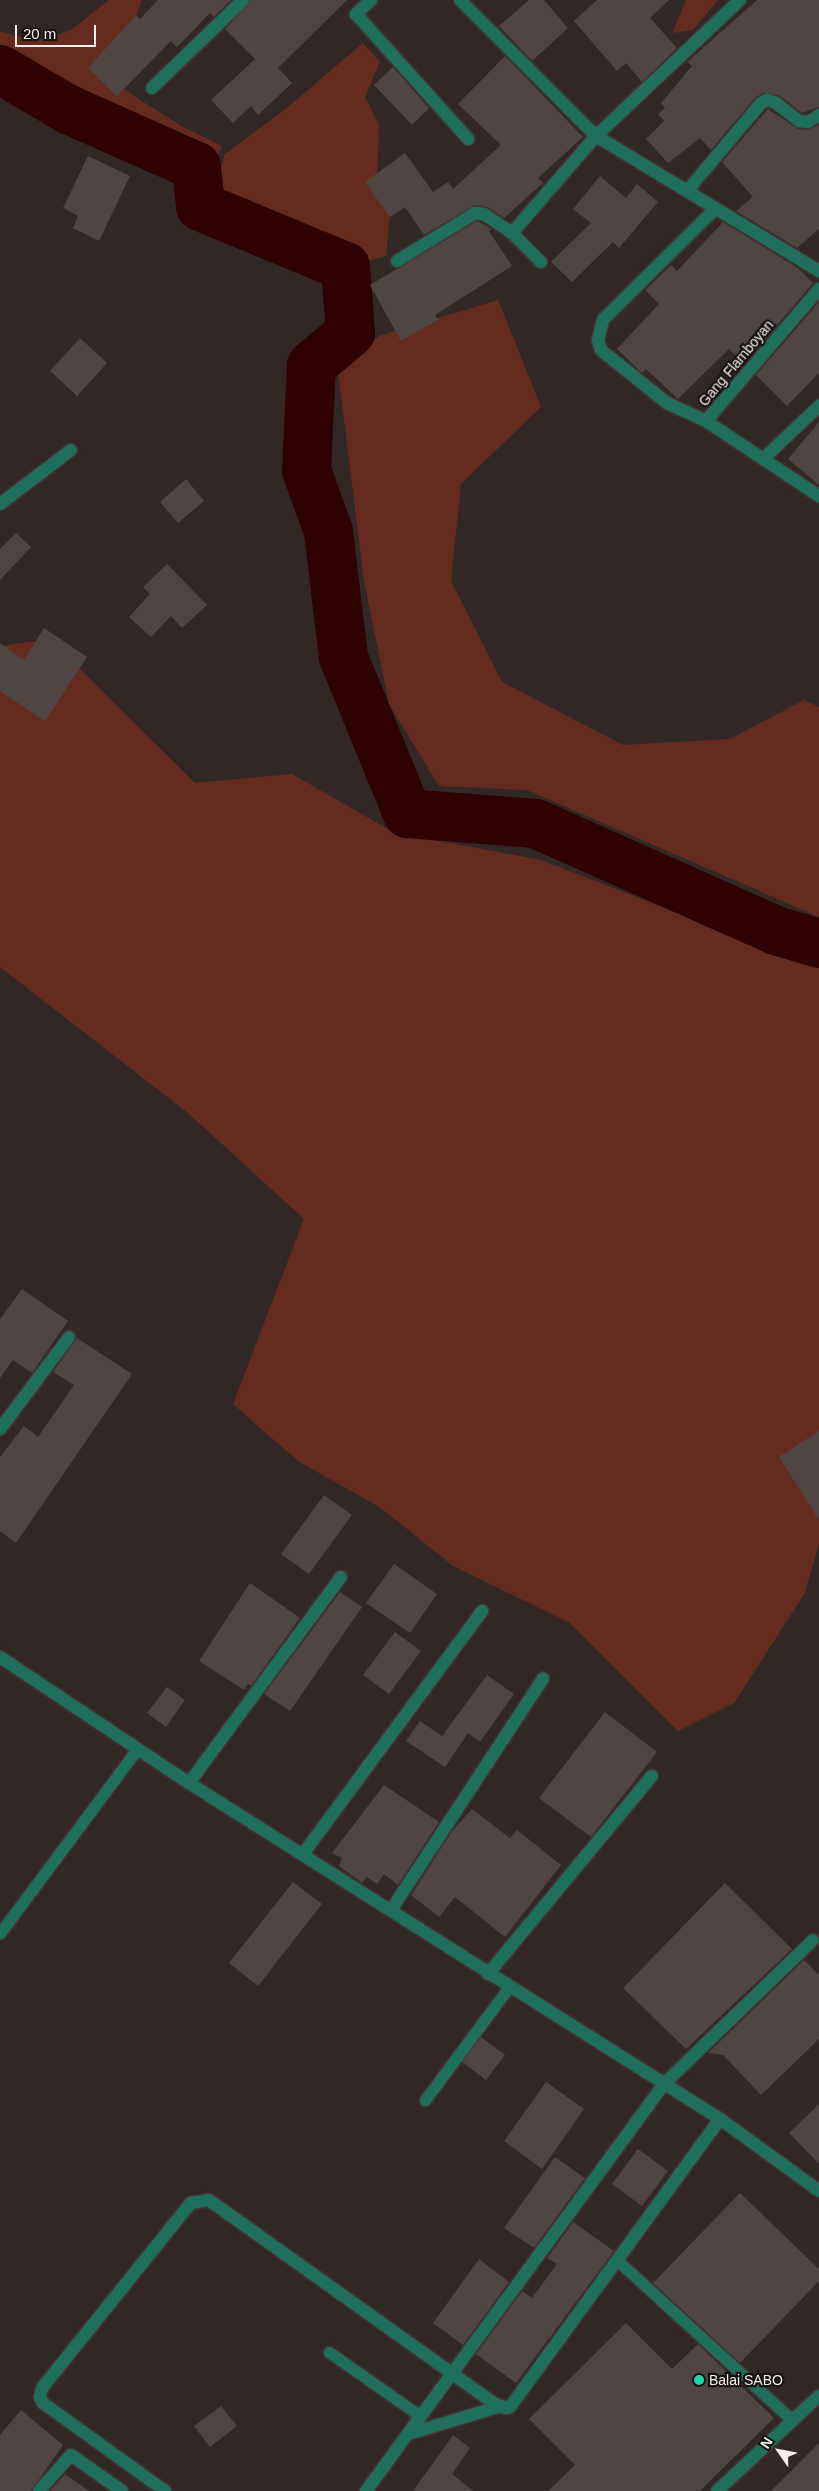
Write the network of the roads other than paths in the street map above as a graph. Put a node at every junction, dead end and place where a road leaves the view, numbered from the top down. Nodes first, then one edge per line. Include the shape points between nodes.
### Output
1 (243, 0) edge
2 (371, 0) edge
3 (460, 0) edge
4 (740, 0) edge
5 (152, 88) dead end
6 (819, 115) edge
7 (596, 136) junction
8 (468, 139) dead end
9 (687, 191) junction
10 (716, 208) junction
11 (512, 233) junction
12 (397, 261) dead end
13 (541, 262) dead end
14 (819, 271) edge
15 (819, 290) edge
16 (819, 406) edge
17 (706, 421) junction
18 (71, 450) dead end
19 (764, 458) junction
20 (817, 492) edge
21 (0, 504) edge
22 (69, 1337) dead end
23 (0, 1429) edge
24 (342, 1577) dead end
25 (482, 1611) dead end
26 (0, 1657) edge
27 (543, 1679) dead end
28 (137, 1749) junction
29 (652, 1776) dead end
30 (189, 1784) junction
31 (303, 1854) junction
32 (391, 1910) junction
33 (0, 1933) edge
34 (813, 1940) dead end
35 (488, 1974) junction
36 (509, 1987) junction
37 (664, 2084) junction
38 (425, 2100) dead end
39 (720, 2119) junction
40 (819, 2191) edge
41 (618, 2261) junction
42 (329, 2352) dead end
43 (452, 2373) junction
44 (819, 2396) edge
45 (498, 2407) junction
46 (420, 2416) junction
47 (791, 2419) junction
48 (408, 2434) junction
49 (39, 2491) edge
50 (122, 2491) edge
51 (165, 2491) edge
52 (366, 2491) edge
53 (717, 2491) edge

1 - 5 street
2 - 8 street via 356,14
3 - 7 street
4 - 7 street
6 - 9 street via 808,122 799,121 776,103 767,100 761,103
7 - 9 street
7 - 11 street
9 - 10 street
10 - 14 street
10 - 17 street via 604,320 598,340 601,350 667,403
11 - 12 street via 484,214 475,213
11 - 13 street
15 - 17 street, Gang Flamboyan
16 - 19 street
17 - 19 street, Gang Flamboyan
18 - 21 street
19 - 20 street, Gang Flamboyan
22 - 23 street
24 - 30 street
25 - 31 street
26 - 28 street
27 - 32 street
28 - 30 street
28 - 33 lane
29 - 35 street
30 - 31 street
31 - 32 street
32 - 35 street
34 - 37 street
35 - 36 street
36 - 37 street
36 - 38 lane
37 - 39 street
37 - 43 street
39 - 40 street
39 - 41 street
41 - 45 street via 510,2407
41 - 47 lane
42 - 46 lane
43 - 45 street
43 - 46 street
43 - 51 street via 209,2200 191,2203 42,2388 40,2397 43,2403
44 - 47 street
45 - 48 street
46 - 48 street
47 - 53 street
48 - 52 street
49 - 50 street via 71,2455

